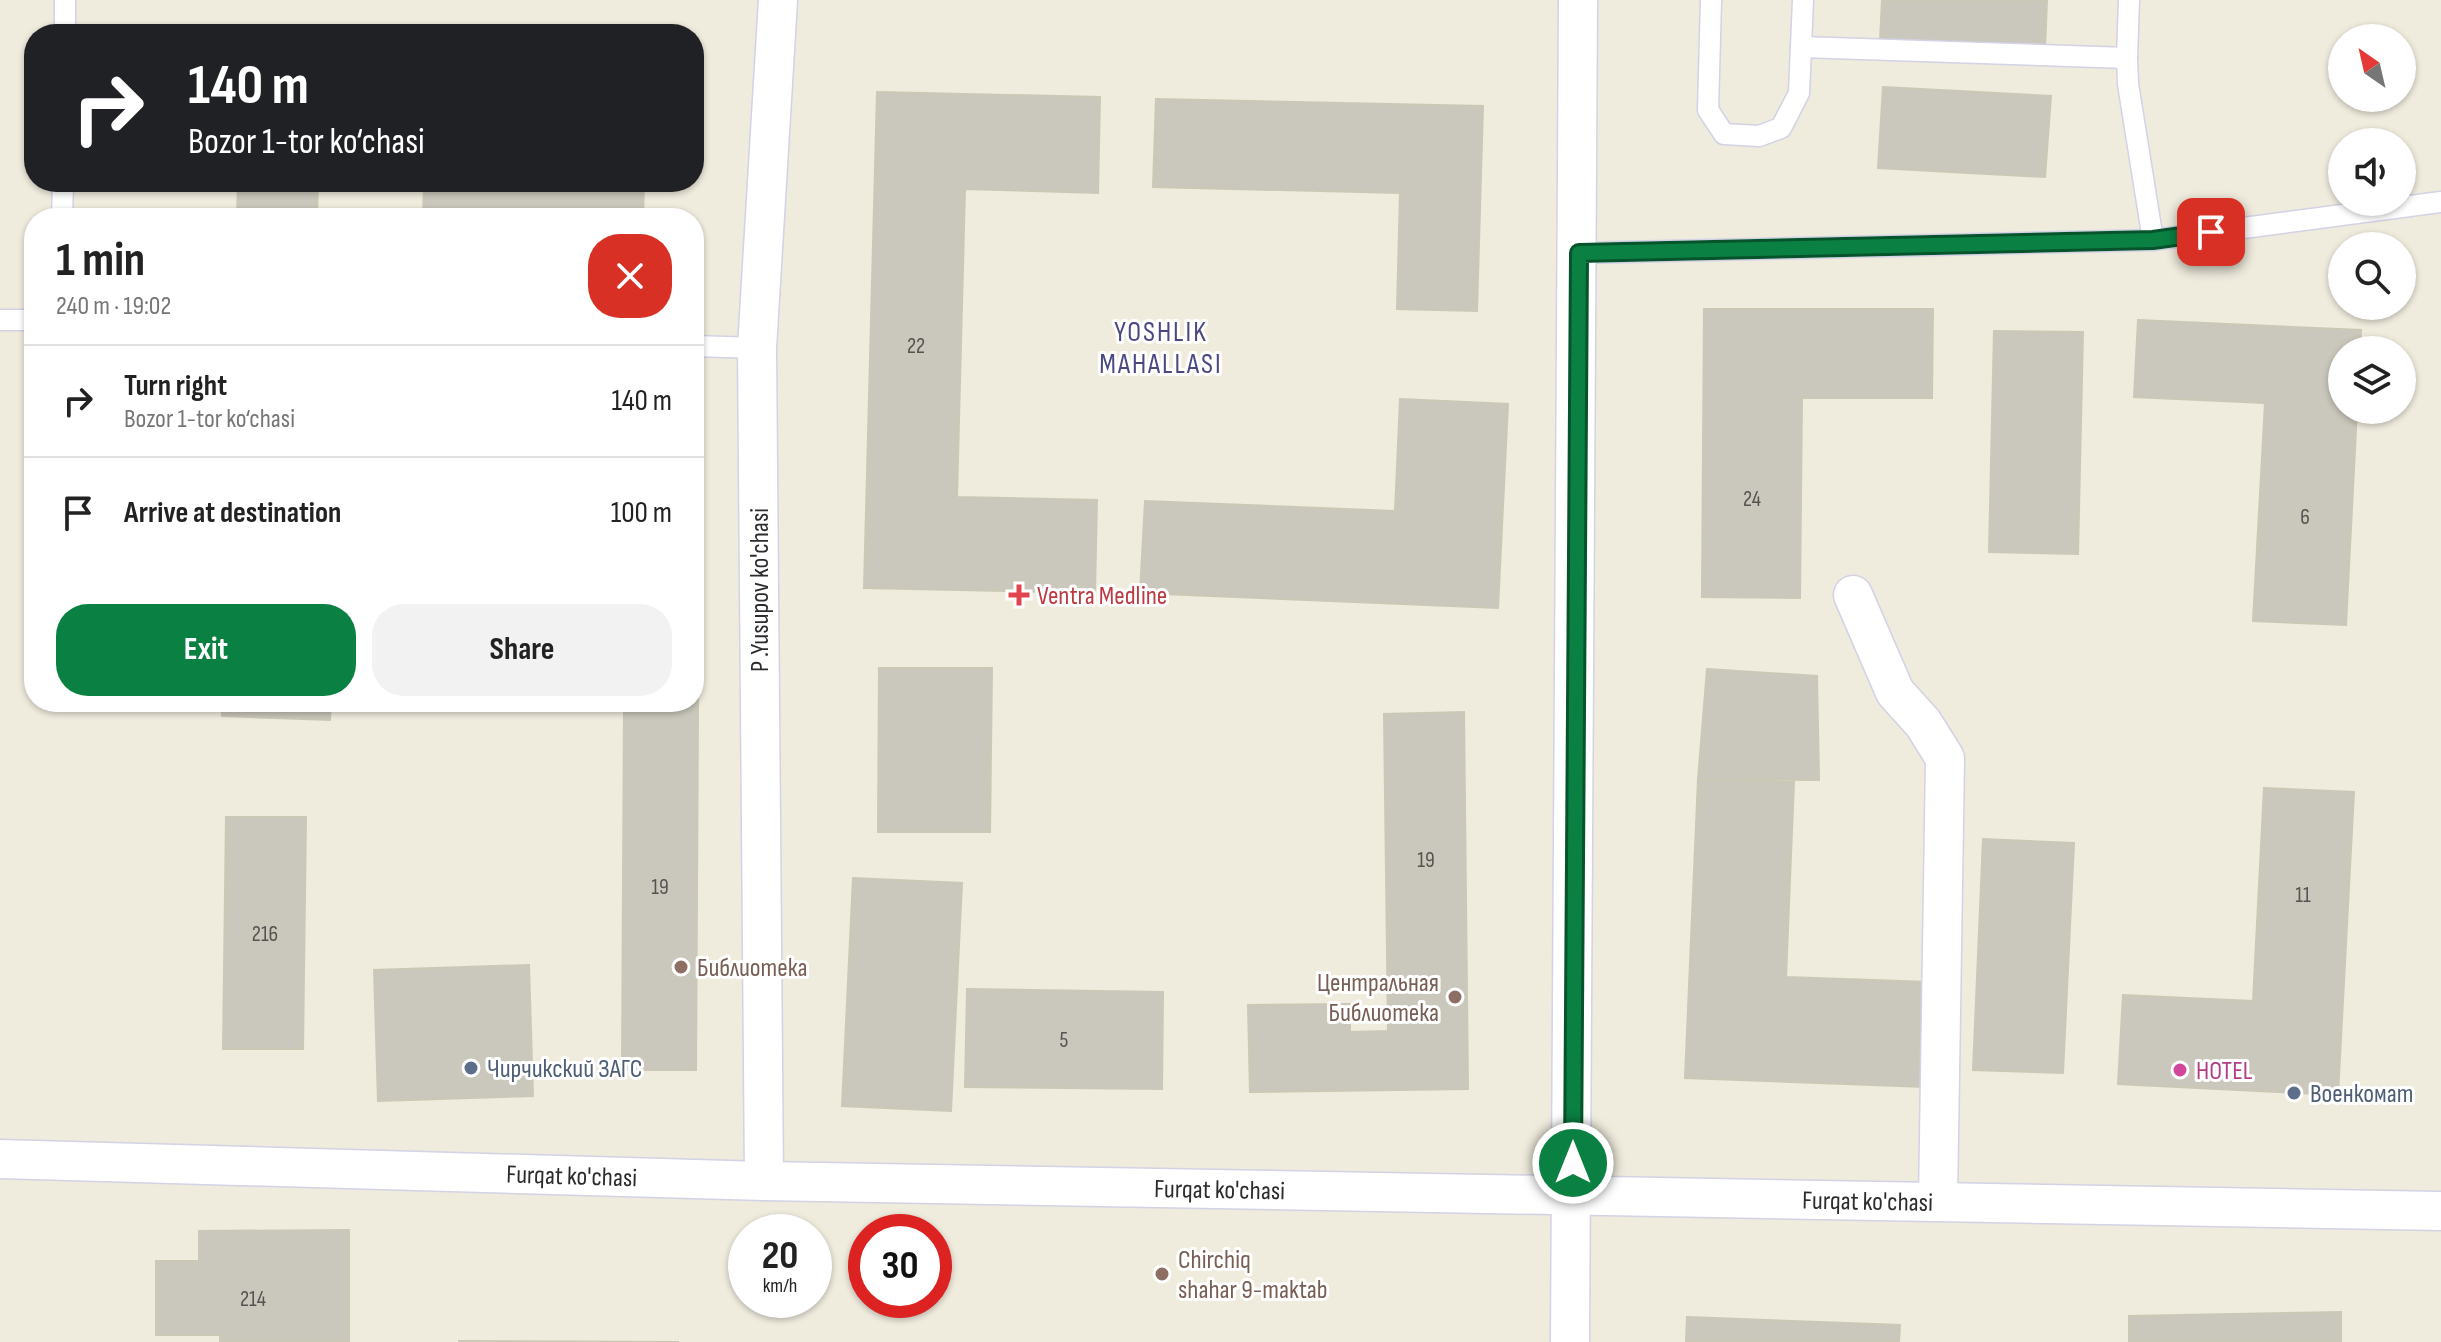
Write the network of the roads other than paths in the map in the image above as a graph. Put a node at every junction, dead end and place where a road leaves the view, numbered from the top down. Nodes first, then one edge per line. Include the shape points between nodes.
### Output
1 (65, 0) edge
2 (778, 0) edge
3 (1578, 0) edge
4 (1711, 0) edge
5 (1803, 0) edge
6 (2129, 0) edge
7 (65, 24) edge
8 (1801, 47) junction
9 (2127, 58) junction
10 (2441, 202) edge
11 (2153, 240) junction
12 (1579, 253) junction
13 (0, 320) edge
14 (24, 320) edge
15 (704, 346) edge
16 (757, 348) junction
17 (1853, 595) dead end
18 (0, 1159) edge
19 (764, 1181) junction
20 (1573, 1194) junction
21 (1938, 1201) junction
22 (2441, 1211) edge
23 (1570, 1342) edge

1 - 7 lane
2 - 16 street, P .Yusupov ko'chasi
3 - 12 street
4 - 8 lane via 1708,110 1724,134 1759,136 1781,128 1799,93
5 - 8 lane
6 - 9 lane
8 - 9 lane
9 - 11 lane
10 - 11 lane
11 - 12 lane
12 - 20 street
13 - 14 lane
15 - 16 lane
16 - 19 street, P .Yusupov ko'chasi
17 - 21 street via 1895,692 1945,758
18 - 19 street, Furqat ko'chasi
19 - 20 street, Furqat ko'chasi
20 - 21 street, Furqat ko'chasi
20 - 23 street
21 - 22 street, Furqat ko'chasi

